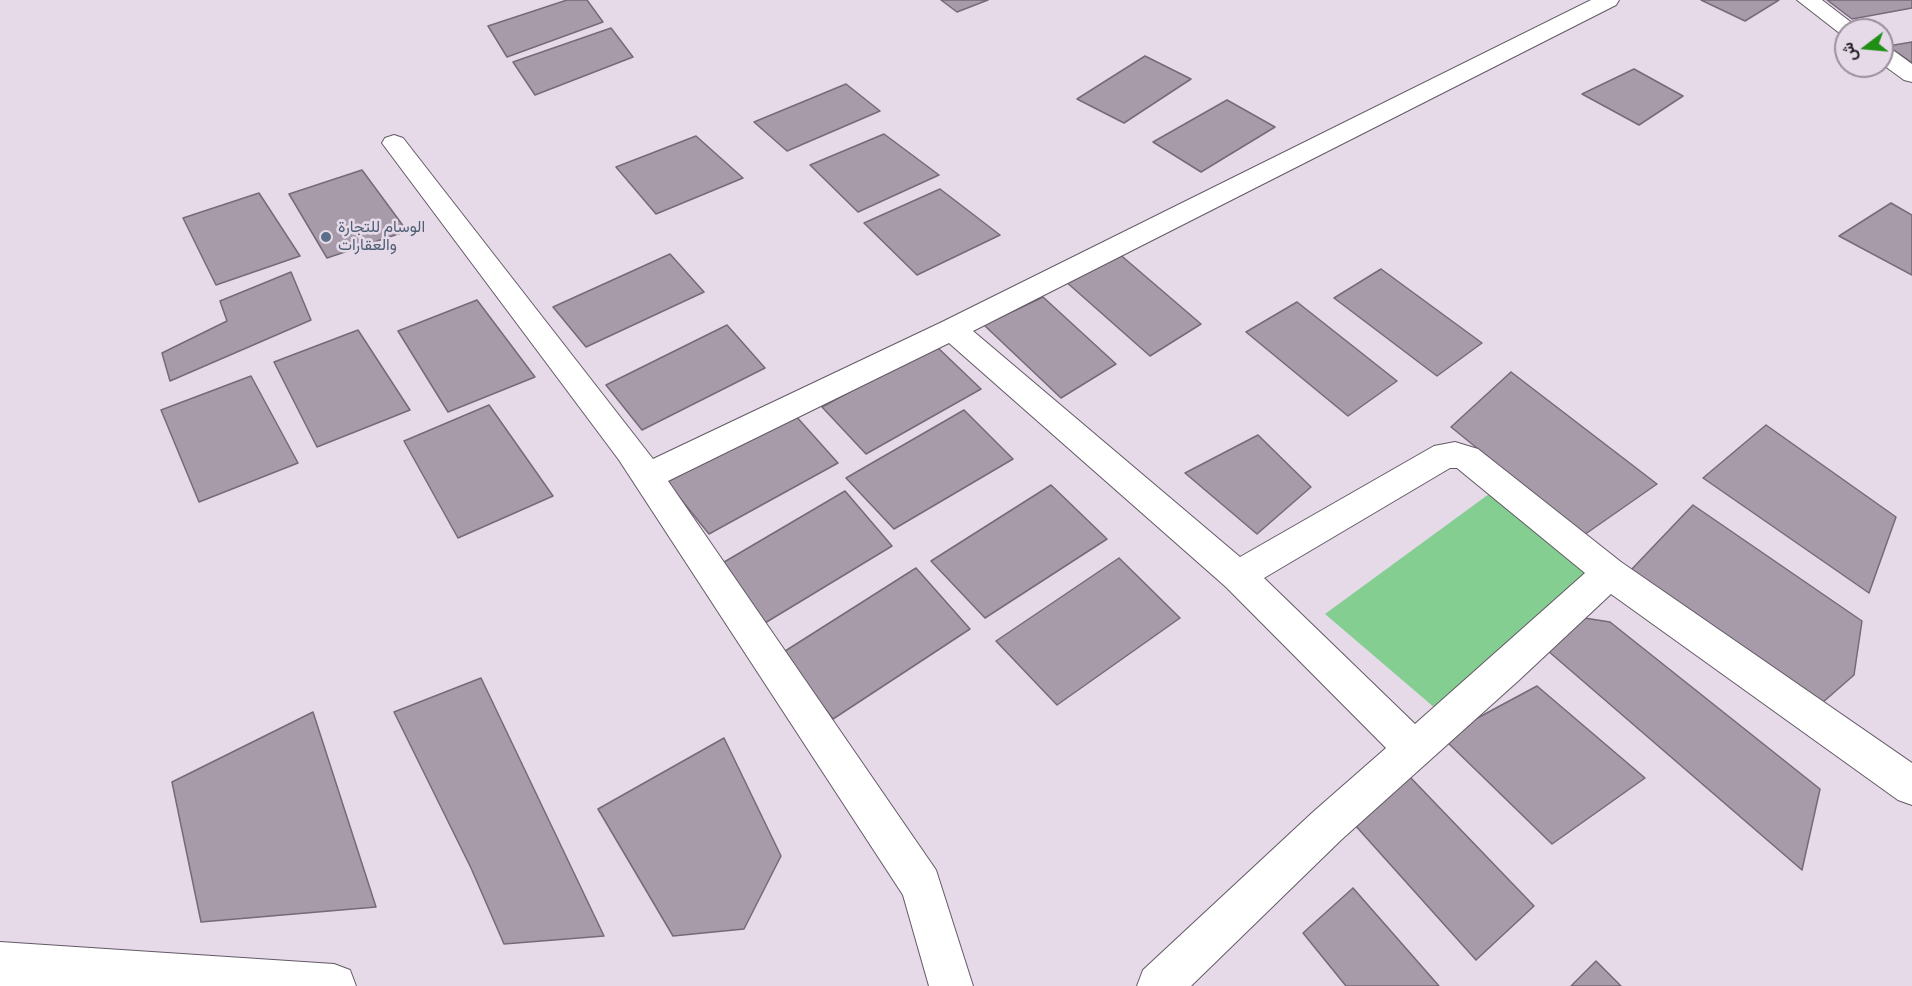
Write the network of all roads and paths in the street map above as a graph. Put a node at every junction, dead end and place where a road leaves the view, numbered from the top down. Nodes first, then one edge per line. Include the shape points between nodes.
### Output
1 (1608, 0) edge
2 (1808, 0) edge
3 (1834, 19) edge
4 (1894, 62) edge
5 (1912, 75) edge
6 (394, 143) dead end
7 (952, 329) junction
8 (647, 477) junction
9 (1609, 573) junction
10 (1238, 576) junction
11 (1414, 749) junction
12 (1912, 786) edge
13 (0, 964) edge
14 (334, 986) edge
15 (951, 986) edge
16 (1159, 986) edge

1 - 7 street
2 - 3 street
4 - 5 street
6 - 8 street
7 - 8 street
7 - 10 street
8 - 15 street via 921,885
9 - 10 street via 1467,458 1445,455
9 - 11 street
9 - 12 street
10 - 11 street
11 - 16 street
13 - 14 street

